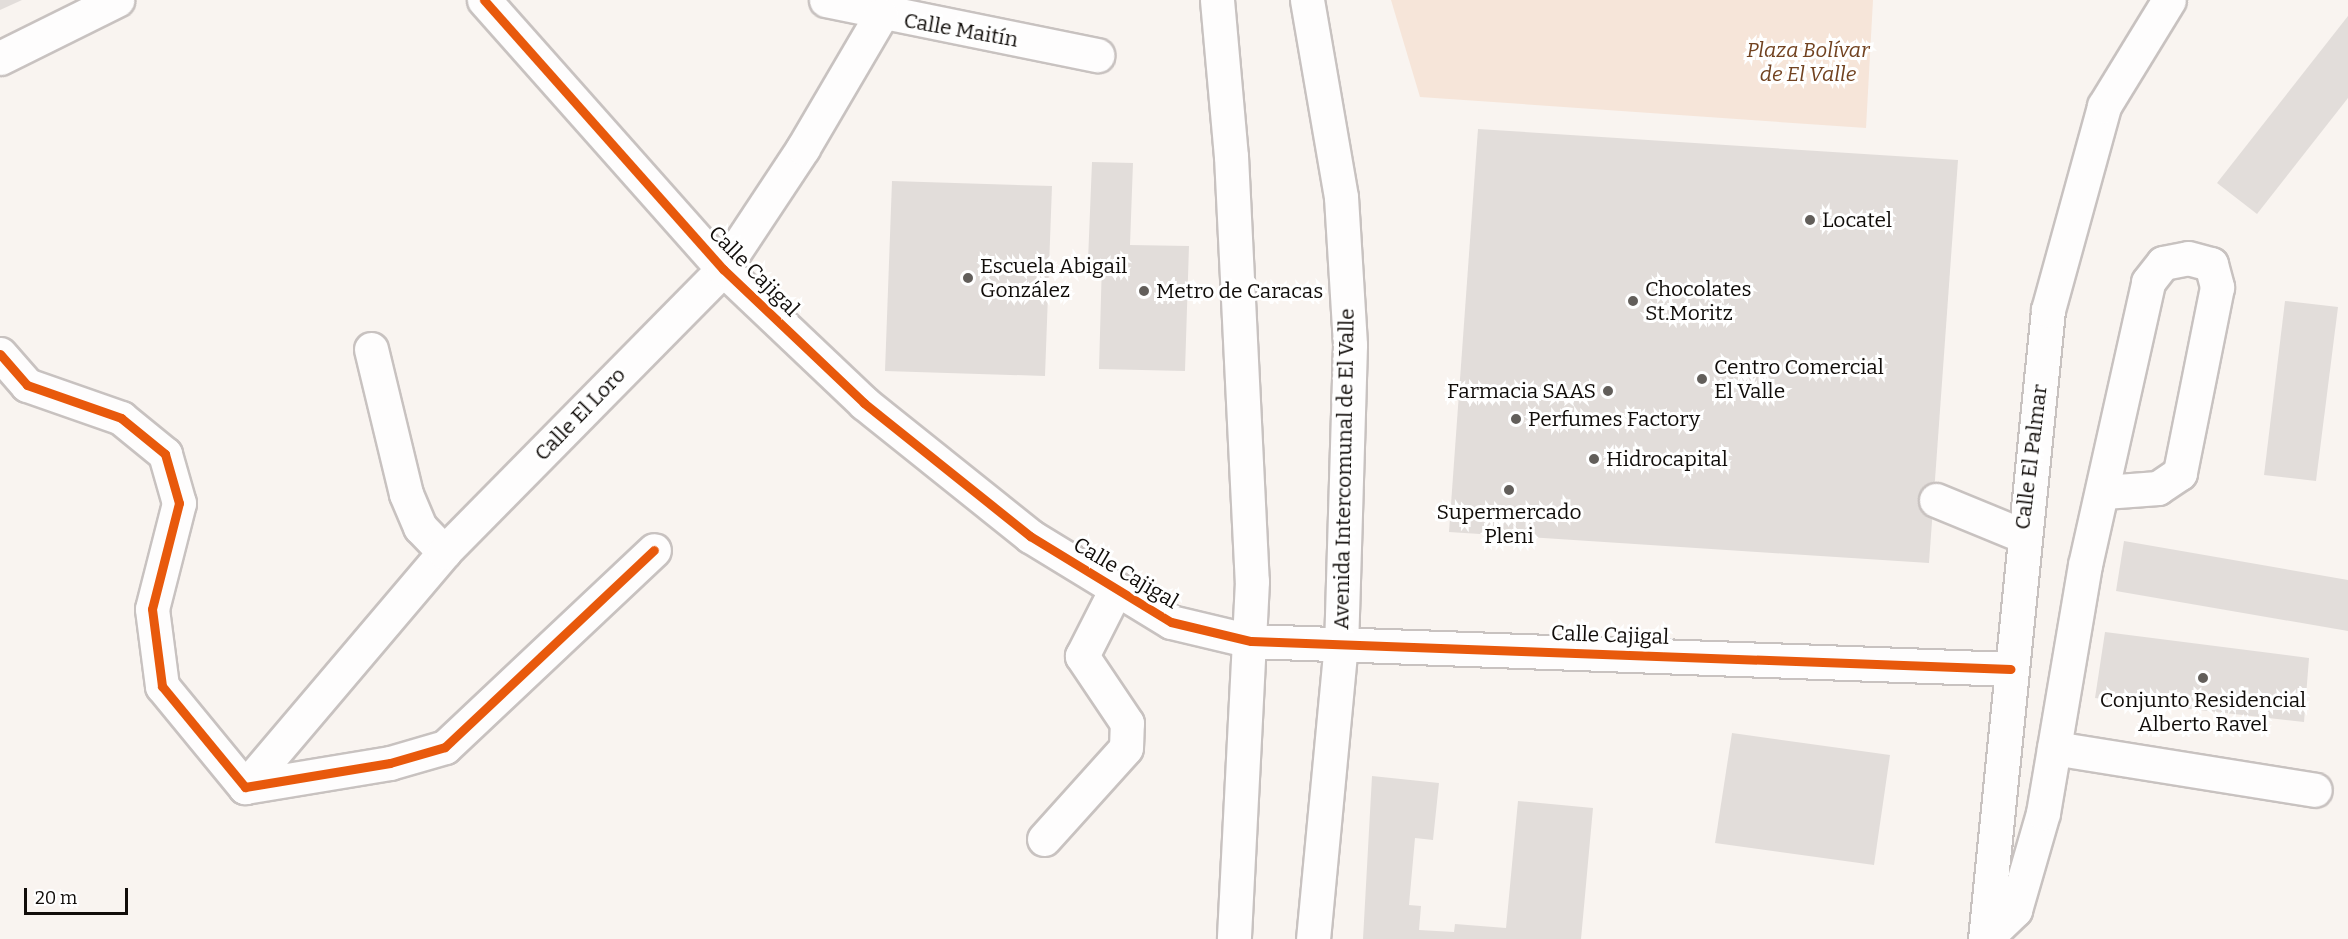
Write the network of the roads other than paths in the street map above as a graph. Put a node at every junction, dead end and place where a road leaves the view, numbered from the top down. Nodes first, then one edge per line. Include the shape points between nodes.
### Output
1 (117, 0) edge
2 (484, 0) edge
3 (826, 0) edge
4 (1217, 0) edge
5 (1307, 0) edge
6 (2169, 0) edge
7 (881, 15) junction
8 (1097, 55) dead end
9 (0, 58) edge
10 (723, 269) junction
11 (371, 350) dead end
12 (0, 354) edge
13 (2104, 492) junction
14 (1936, 500) dead end
15 (2022, 535) junction
16 (654, 550) dead end
17 (444, 552) junction
18 (1116, 589) junction
19 (1251, 641) junction
20 (1341, 643) junction
21 (2010, 669) junction
22 (2054, 748) junction
23 (244, 787) junction
24 (2315, 790) dead end
25 (1044, 839) dead end
26 (1234, 939) edge
27 (1313, 939) edge
28 (1985, 939) edge

1 - 9 street
2 - 10 street, Calle Cajigal
3 - 7 street, Calle Maitín
4 - 19 street via 1237,267
5 - 20 street, Avenida Intercomunal de El Valle via 1341,197 1350,345
6 - 15 street, Calle El Palmar via 2104,106 2048,310
7 - 8 street, Calle Maitín
7 - 10 street, Calle El Loro via 803,148
10 - 17 street, Calle El Loro
10 - 18 street, Calle Cajigal via 864,403 1030,536
11 - 17 street via 406,494 420,527
12 - 23 street via 27,385 121,418 165,454 179,503 152,609 162,686
13 - 13 street via 2148,282 2163,263 2188,258 2211,264 2217,287 2180,473 2158,488
13 - 22 street via 2085,565
14 - 15 street
15 - 21 street, Calle El Palmar
16 - 23 street via 445,747 390,764
17 - 23 street, Calle El Loro
18 - 19 street, Calle Cajigal via 1171,622
18 - 25 street via 1082,656 1122,713 1126,748
19 - 20 street, Calle Cajigal
19 - 26 street
20 - 21 street, Calle Cajigal
20 - 27 street, Avenida Intercomunal de El Valle
21 - 28 street, Calle El Palmar
22 - 24 street
22 - 28 street via 2043,813 2015,910

